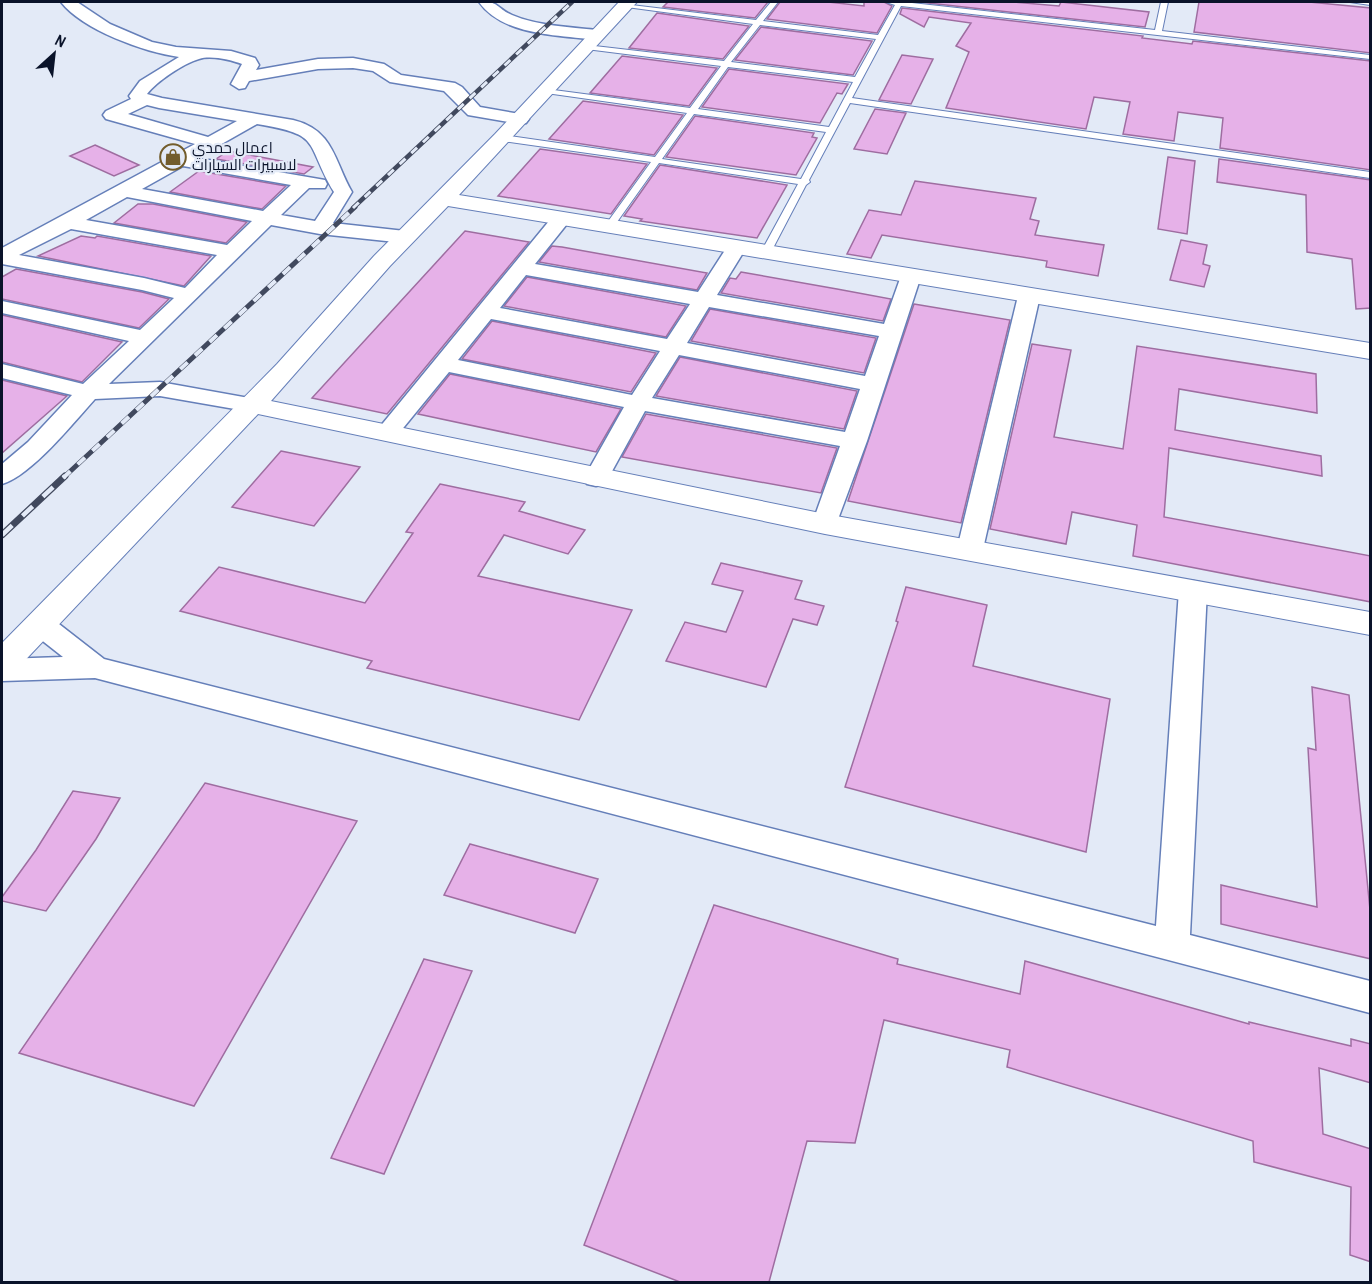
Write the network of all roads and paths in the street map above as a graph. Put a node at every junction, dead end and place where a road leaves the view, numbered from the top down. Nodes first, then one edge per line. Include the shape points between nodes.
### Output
1 (68, 2) edge
2 (486, 2) edge
3 (774, 2) edge
4 (892, 2) edge
5 (1165, 2) edge
6 (1354, 2) edge
7 (1371, 3) edge
8 (625, 4) edge
9 (760, 22) junction
10 (1158, 32) junction
11 (880, 37) junction
12 (591, 41) junction
13 (198, 53) junction
14 (1371, 57) edge
15 (726, 64) junction
16 (244, 77) junction
17 (858, 80) junction
18 (546, 91) junction
19 (143, 100) junction
20 (848, 100) junction
21 (692, 111) junction
22 (233, 114) junction
23 (254, 118) junction
24 (520, 119) junction
25 (832, 130) junction
26 (502, 138) junction
27 (210, 143) junction
28 (179, 160) junction
29 (657, 160) junction
30 (1371, 174) edge
31 (806, 182) junction
32 (304, 183) junction
33 (338, 185) junction
34 (123, 191) junction
35 (443, 199) junction
36 (265, 219) junction
37 (561, 219) junction
38 (66, 222) junction
39 (609, 227) junction
40 (320, 228) junction
41 (405, 237) junction
42 (736, 248) junction
43 (231, 252) junction
44 (766, 252) junction
45 (2, 257) edge
46 (521, 268) junction
47 (911, 276) junction
48 (189, 296) junction
49 (1029, 296) junction
50 (704, 300) junction
51 (2, 307) edge
52 (486, 312) junction
53 (892, 332) junction
54 (145, 338) junction
55 (673, 349) junction
56 (1371, 351) edge
57 (444, 364) junction
58 (2, 371) edge
59 (874, 385) junction
60 (88, 392) junction
61 (638, 403) junction
62 (252, 405) junction
63 (387, 433) junction
64 (855, 441) junction
65 (4, 472) edge
66 (596, 477) junction
67 (825, 524) junction
68 (970, 549) junction
69 (1194, 590) junction
70 (40, 624) junction
71 (1371, 624) edge
72 (2, 663) edge
73 (95, 667) junction
74 (2, 670) edge
75 (1172, 946) junction
76 (1371, 997) edge

1 - 13 street via 91,20 137,42 164,50
2 - 12 street via 497,13 521,22
3 - 9 lane
4 - 10 lane
4 - 11 lane
5 - 10 lane
6 - 7 lane
8 - 9 lane
8 - 12 street
9 - 11 lane
9 - 15 lane
10 - 14 lane
11 - 17 lane
12 - 15 lane
12 - 18 street
13 - 16 street via 249,61 251,65
13 - 19 street via 138,90 137,96
15 - 17 lane
15 - 21 lane
16 - 22 street via 235,90
16 - 24 street via 318,64 372,65 396,79 449,87 474,111
17 - 20 lane
18 - 21 lane
18 - 24 street
19 - 22 street
19 - 27 street via 112,116
20 - 25 lane
20 - 30 lane
21 - 25 lane
21 - 29 lane
22 - 23 street
23 - 27 street
23 - 33 street via 293,125 313,134 325,149
24 - 26 street
25 - 31 lane
26 - 29 lane
26 - 35 street
27 - 28 street
28 - 32 street
28 - 34 street
29 - 31 lane
29 - 39 lane
31 - 44 lane
32 - 33 street
32 - 36 street
33 - 40 street via 343,193
34 - 36 street
34 - 38 street
35 - 37 street
35 - 41 street
36 - 40 street
36 - 43 street
37 - 39 street
37 - 46 street
38 - 43 street
38 - 45 street
39 - 42 street
40 - 41 street
41 - 62 street
42 - 44 street
42 - 50 street
43 - 48 street
44 - 47 street
45 - 48 street
46 - 50 street
46 - 52 street
47 - 49 street
47 - 53 street
48 - 54 street
49 - 56 street
49 - 68 street
50 - 53 street
50 - 55 street
51 - 54 street
52 - 55 street
52 - 57 street
53 - 59 street
54 - 60 street
55 - 59 street
55 - 61 street
57 - 61 street
57 - 63 street
58 - 60 street
59 - 64 street
60 - 62 street via 160,389
60 - 65 street via 37,447
61 - 64 street
61 - 66 street
62 - 63 street
62 - 70 street
63 - 66 street
64 - 67 street
66 - 67 street
67 - 68 street
68 - 69 street
69 - 71 street
69 - 75 street
70 - 72 street
70 - 73 street
73 - 74 street
73 - 75 street
75 - 76 street

